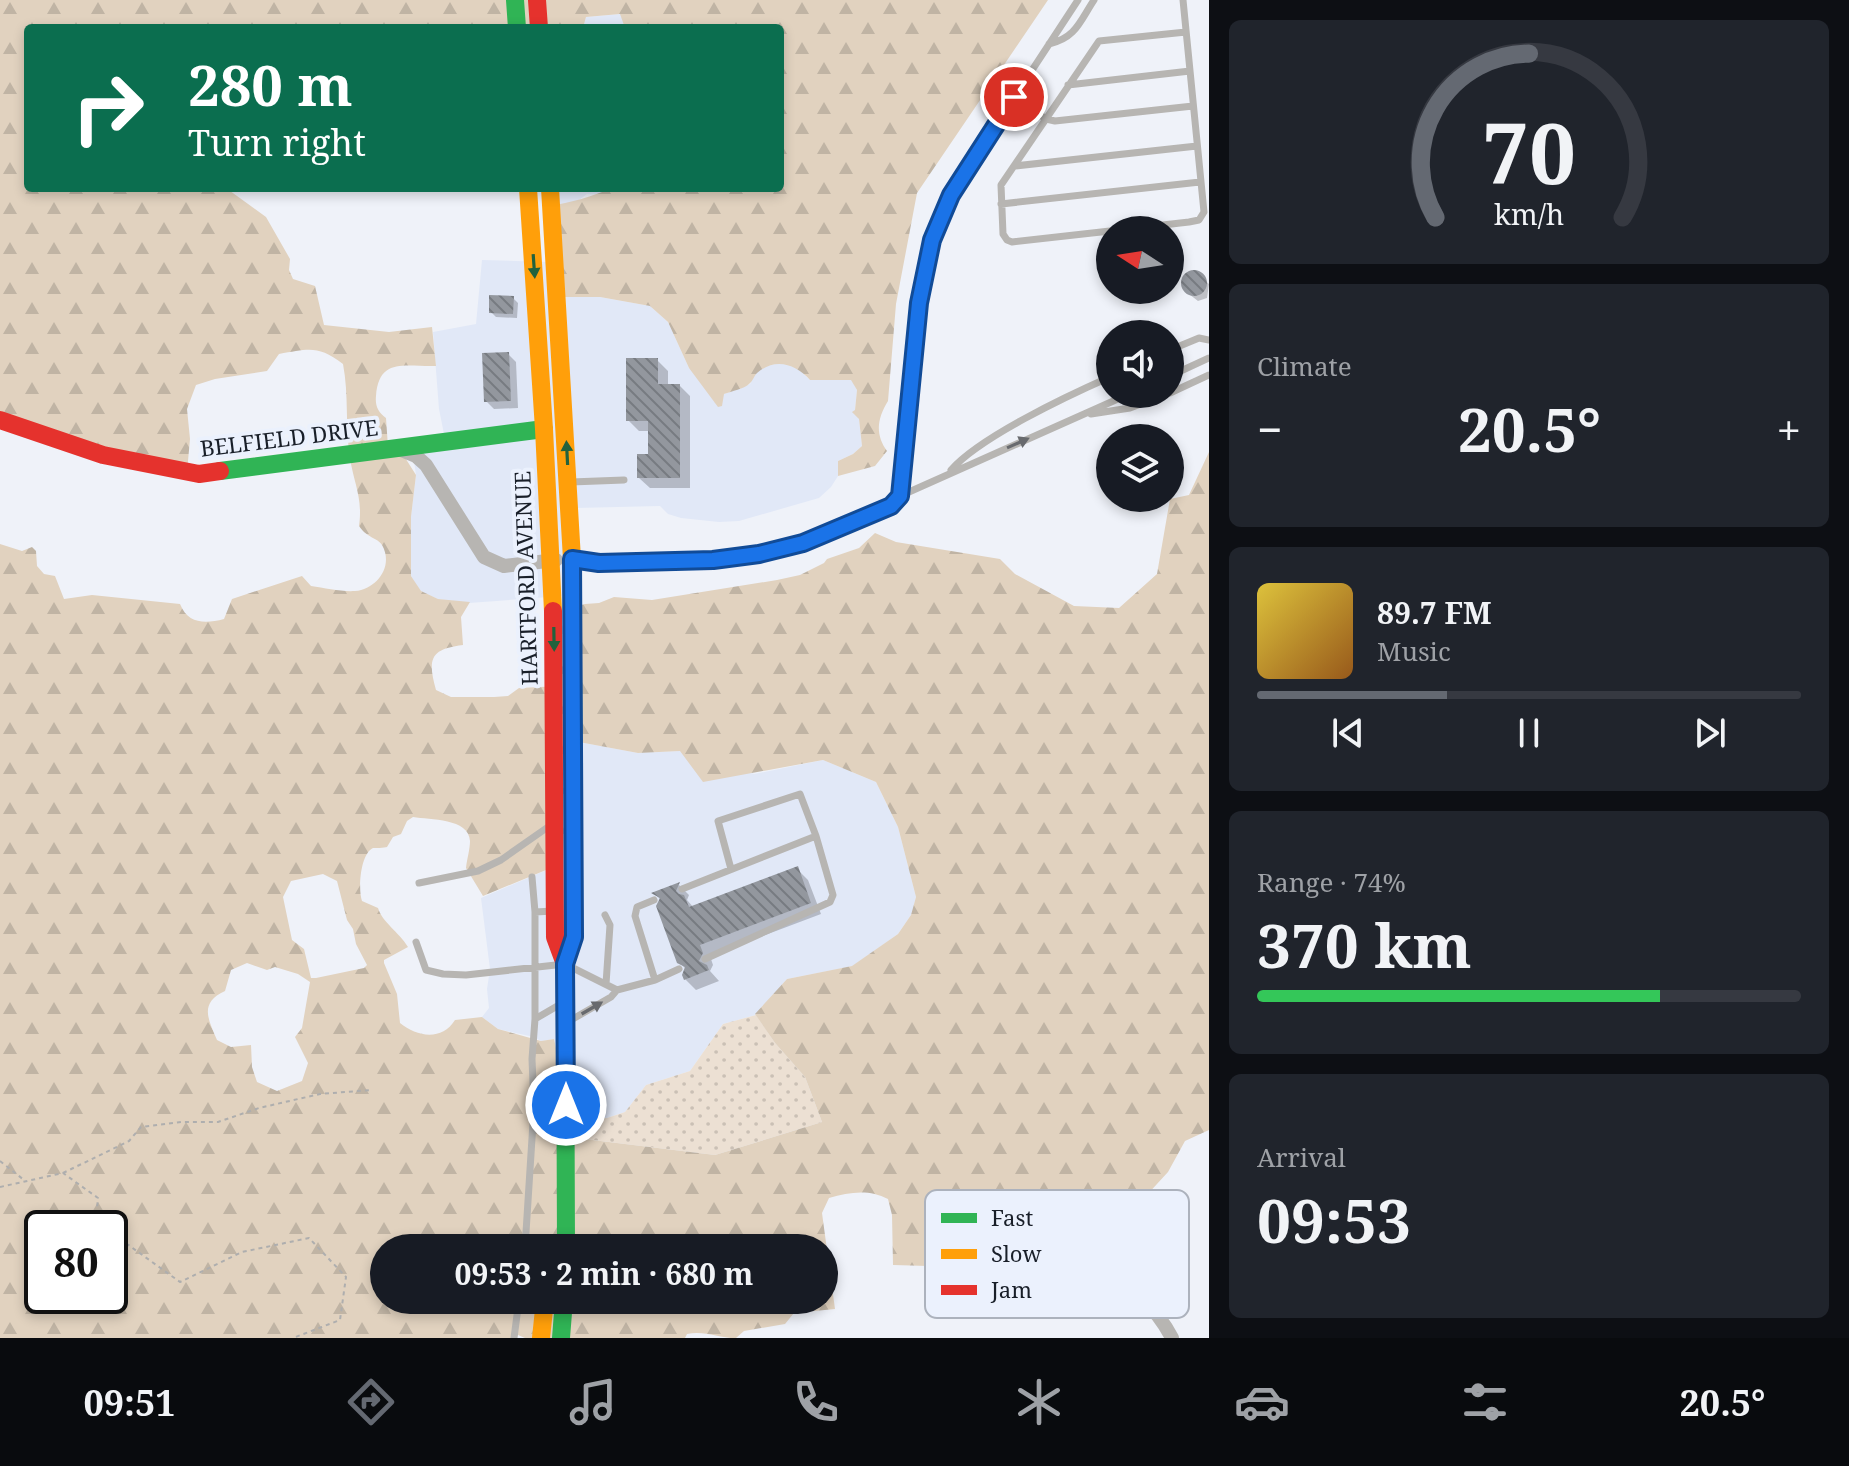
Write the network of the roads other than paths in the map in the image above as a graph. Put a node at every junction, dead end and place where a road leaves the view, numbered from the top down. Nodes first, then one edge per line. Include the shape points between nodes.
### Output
1 (515, 0) edge
2 (537, 0) edge
3 (1078, 0) edge
4 (1094, 0) edge
5 (1183, 0) edge
6 (517, 24) edge
7 (539, 24) edge
8 (1186, 32) junction
9 (1049, 44) junction
10 (1190, 71) junction
11 (1068, 85) junction
12 (1014, 97) junction
13 (1193, 106) junction
14 (1046, 119) junction
15 (1197, 146) junction
16 (1015, 166) junction
17 (1200, 182) junction
18 (528, 192) edge
19 (550, 192) edge
20 (1001, 204) junction
21 (1184, 222) edge
22 (1096, 233) edge
23 (1209, 340) edge
24 (1184, 344) edge
25 (1209, 358) edge
26 (1184, 370) edge
27 (1209, 375) edge
28 (1096, 384) edge
29 (1184, 386) edge
30 (1097, 408) edge
31 (1130, 408) edge
32 (1081, 415) junction
33 (0, 420) edge
34 (544, 429) junction
35 (399, 449) junction
36 (947, 474) junction
37 (624, 480) dead end
38 (568, 482) junction
39 (900, 496) junction
40 (572, 559) junction
41 (550, 561) junction
42 (553, 823) junction
43 (816, 836) junction
44 (731, 869) junction
45 (532, 877) dead end
46 (419, 883) dead end
47 (682, 889) dead end
48 (654, 900) dead end
49 (555, 911) junction
50 (535, 912) junction
51 (605, 915) dead end
52 (416, 942) dead end
53 (705, 959) dead end
54 (565, 964) junction
55 (535, 969) junction
56 (679, 969) dead end
57 (655, 980) junction
58 (606, 984) junction
59 (617, 990) junction
60 (565, 1003) junction
61 (535, 1019) junction
62 (565, 1024) junction
63 (566, 1105) junction
64 (534, 1107) junction
65 (566, 1154) junction
66 (526, 1234) edge
67 (553, 1234) edge
68 (566, 1234) edge
69 (517, 1314) edge
70 (544, 1314) edge
71 (563, 1314) edge
72 (1160, 1318) edge
73 (514, 1338) edge
74 (541, 1338) edge
75 (561, 1338) edge
76 (1172, 1338) edge

1 - 6 main road
2 - 7 main road
3 - 9 lane
4 - 9 lane via 1072,35
5 - 8 lane
8 - 10 lane
8 - 11 lane via 1099,41
9 - 12 lane
10 - 11 lane
10 - 13 lane
11 - 14 lane
12 - 14 lane
12 - 39 lane via 951,195 930,248 919,303
13 - 14 lane
13 - 15 lane
14 - 16 lane
15 - 16 lane
15 - 17 lane
16 - 20 lane via 1001,185
17 - 20 lane
17 - 21 lane via 1204,212 1199,220
18 -> 34 main road, HARTFORD AVENUE
38 -> 19 main road, HARTFORD AVENUE
20 - 22 lane via 1003,234 1012,242
23 - 24 lane
25 - 26 lane
27 - 29 lane
28 - 36 lane via 961,458
30 - 32 lane
31 - 32 lane
36 -> 32 lane
33 - 35 main road, BELFIELD DRIVE via 103,455 199,474
34 - 35 main road, BELFIELD DRIVE
34 - 41 main road, HARTFORD AVENUE
35 - 41 street, BELFIELD DRIVE via 426,465 484,557 504,566
36 - 39 lane
37 - 38 lane
38 - 40 main road, HARTFORD AVENUE
39 - 40 lane via 891,506 826,534 759,554 713,560
40 - 41 street, BELFIELD DRIVE
40 - 54 main road, HARTFORD AVENUE via 574,937
41 -> 42 main road, HARTFORD AVENUE
42 - 46 lane via 478,871
42 - 49 main road, HARTFORD AVENUE
43 - 44 lane
43 - 44 lane via 800,794 718,821
43 - 53 lane via 833,895 830,902
44 - 47 lane
45 - 50 lane
48 - 57 lane via 637,907 635,916
49 - 50 lane
49 - 54 main road, HARTFORD AVENUE via 555,937
50 - 55 lane
51 - 58 lane via 610,925
52 - 55 lane via 426,970 443,974
54 - 55 lane
54 - 58 lane
54 - 60 main road, HARTFORD AVENUE
55 - 61 lane
56 - 57 lane
57 - 59 lane
58 - 59 lane
62 -> 59 lane
60 - 61 lane
60 - 62 main road, HARTFORD AVENUE
61 - 64 lane
62 - 63 main road, HARTFORD AVENUE
63 - 64 lane
63 - 65 main road, HARTFORD AVENUE
64 - 66 lane
65 - 67 main road
65 - 68 main road, HARTFORD AVENUE
69 - 73 lane
70 - 74 main road
71 - 75 main road
72 - 76 street

